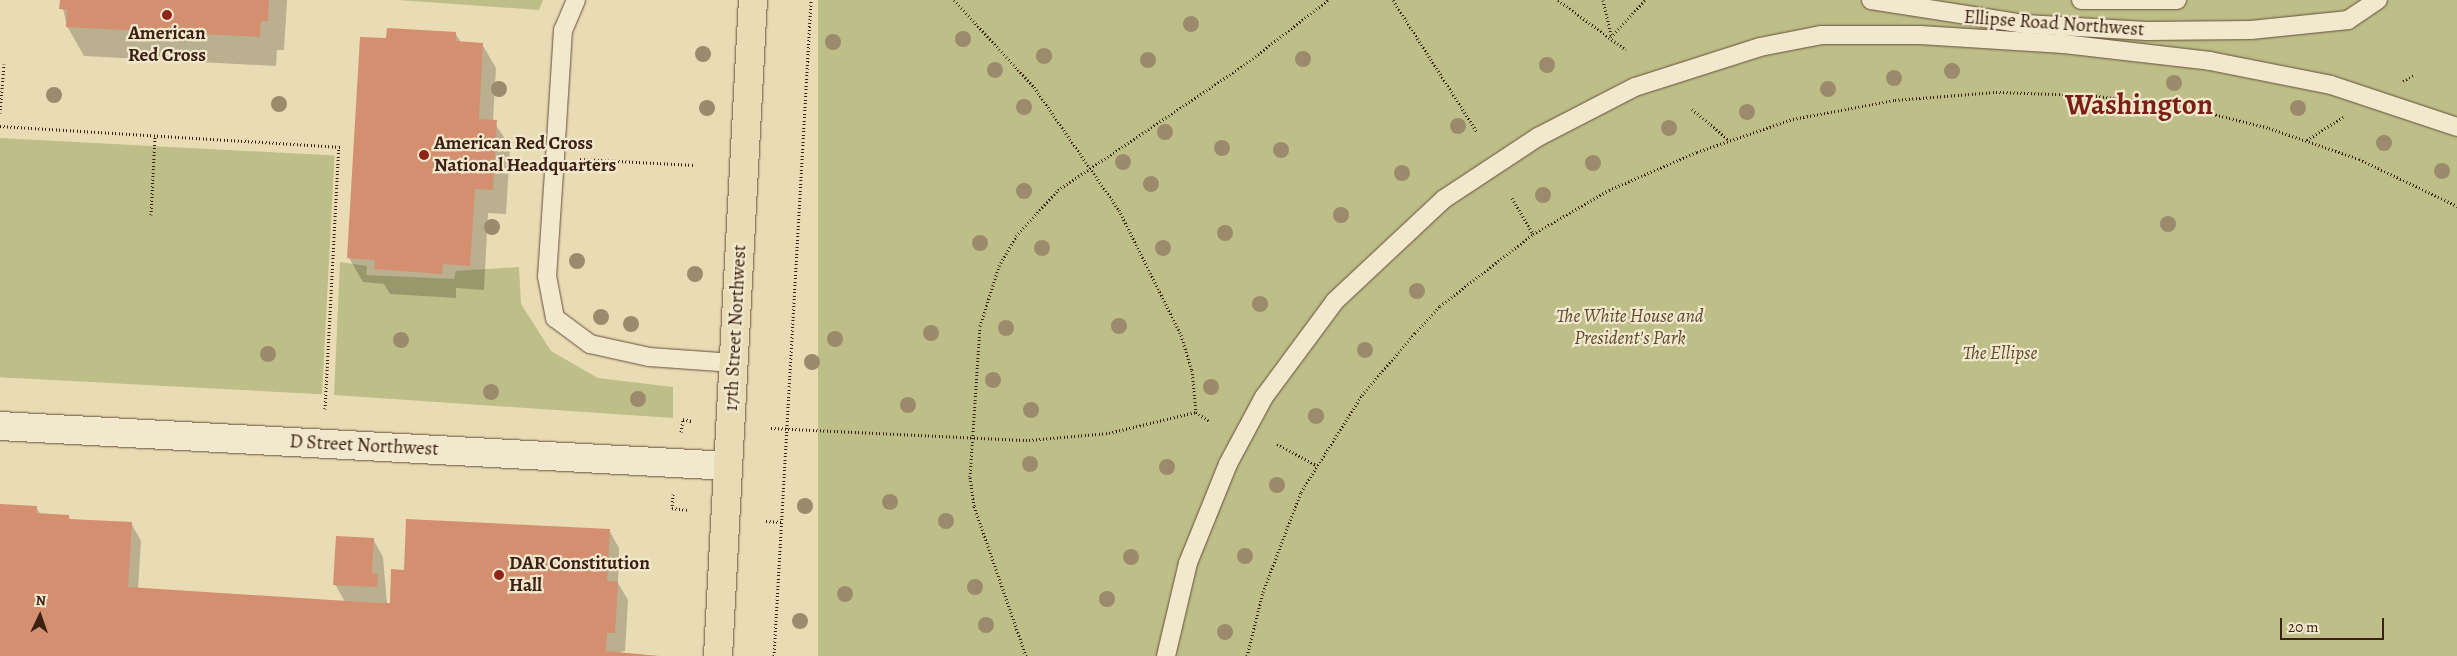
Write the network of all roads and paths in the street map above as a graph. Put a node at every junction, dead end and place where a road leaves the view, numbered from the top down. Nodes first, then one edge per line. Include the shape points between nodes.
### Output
1 (576, 0) edge
2 (753, 0) edge
3 (811, 0) edge
4 (954, 0) edge
5 (1328, 0) edge
6 (1394, 0) edge
7 (1558, 0) edge
8 (1603, 0) edge
9 (1645, 0) edge
10 (1871, 0) edge
11 (2081, 0) edge
12 (2177, 0) edge
13 (2378, 0) edge
14 (1611, 36) junction
15 (1626, 50) dead end
16 (4, 64) dead end
17 (1, 87) edge
18 (1692, 109) dead end
19 (2352, 112) dead end
20 (0, 113) edge
21 (0, 126) edge
22 (2457, 127) edge
23 (1477, 132) dead end
24 (155, 136) junction
25 (1729, 140) junction
26 (2307, 140) junction
27 (555, 157) junction
28 (694, 165) dead end
29 (1093, 166) junction
30 (1512, 198) dead end
31 (2457, 206) edge
32 (151, 215) dead end
33 (1533, 234) junction
34 (734, 363) junction
35 (326, 409) dead end
36 (1196, 412) junction
37 (692, 420) dead end
38 (1210, 421) dead end
39 (0, 426) edge
40 (771, 428) dead end
41 (786, 430) junction
42 (681, 433) dead end
43 (972, 439) junction
44 (1277, 444) dead end
45 (1316, 465) junction
46 (728, 466) junction
47 (674, 493) dead end
48 (687, 510) dead end
49 (766, 521) dead end
50 (781, 522) junction
51 (718, 656) edge
52 (774, 656) edge
53 (1026, 656) edge
54 (1166, 656) edge
55 (1248, 656) edge

1 - 27 lane via 563,30
2 - 34 main road, 17th Street Northwest
3 - 41 path
4 - 29 path via 1034,86
5 - 29 path via 1244,65
6 - 23 path
7 - 14 path
8 - 14 path
9 - 14 path
10 - 13 lane via 2016,23 2146,31 2251,30 2348,20
11 - 12 lane
14 - 15 path
16 - 17 path
17 - 20 path
18 - 25 path
19 - 26 path
21 - 24 path
22 - 54 lane, Ellipse Road Northwest via 2331,85 2210,61 2064,44 1920,35 1812,37 1710,60 1635,87 1538,137 1444,199 1335,301 1264,397 1228,464 1188,563
24 - 32 path
24 - 35 path via 340,146
25 - 26 path via 1846,108 1996,92 2089,95 2185,107
25 - 33 path via 1609,190
26 - 31 path via 2359,159
27 - 28 path
27 - 34 lane via 547,276 555,318 590,344 649,357
29 - 36 path via 1165,295 1192,370
29 - 43 path via 1036,212 999,266 980,326
30 - 33 path
33 - 45 path via 1440,306 1421,326 1362,395
34 - 46 main road, 17th Street Northwest
36 - 38 path
36 - 43 path via 1070,439
37 - 42 path via 683,420
39 - 46 street, D Street Northwest
40 - 41 path
41 - 43 path
41 - 50 path
43 - 53 path via 974,506
44 - 45 path
45 - 55 path via 1276,556
46 - 51 main road, 17th Street Northwest
47 - 48 path via 672,508
49 - 50 path
50 - 52 path

